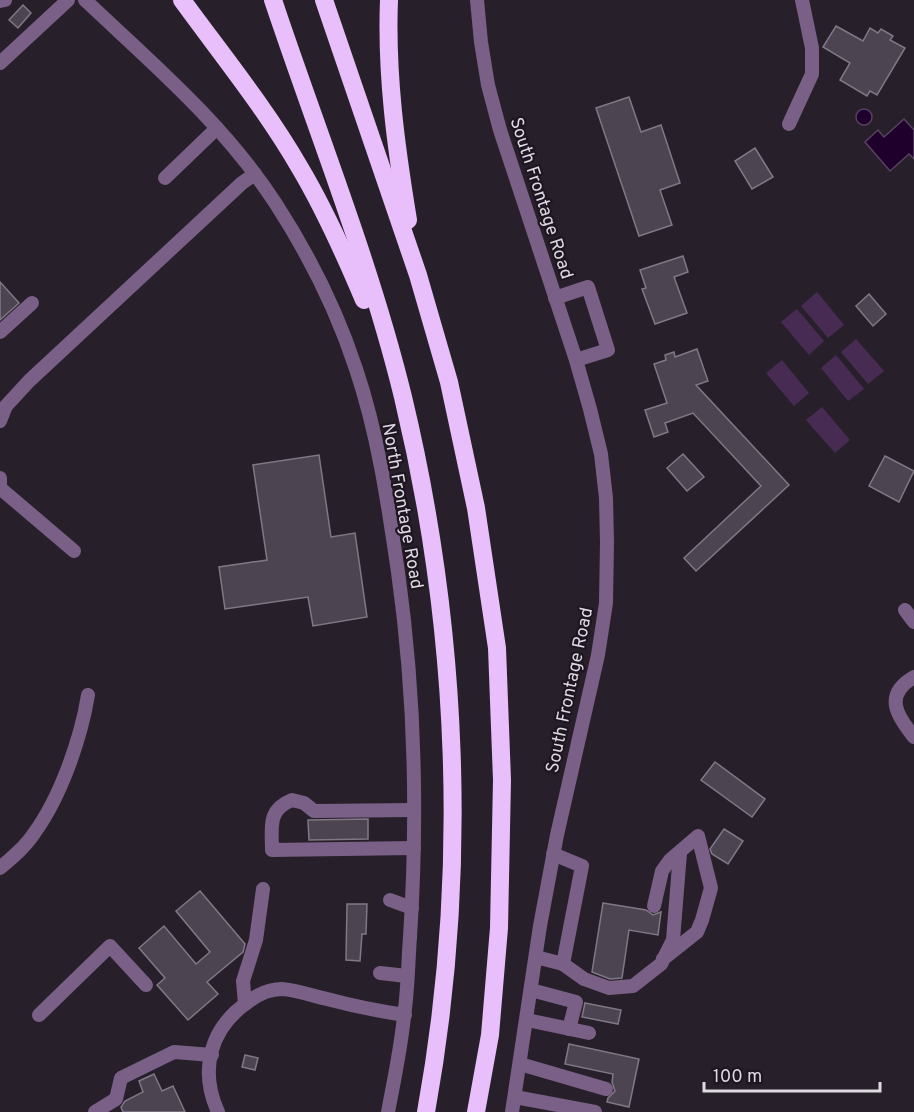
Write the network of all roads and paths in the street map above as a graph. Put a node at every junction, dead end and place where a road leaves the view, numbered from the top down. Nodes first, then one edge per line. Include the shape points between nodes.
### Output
1 (6, 0) edge
2 (68, 0) edge
3 (85, 0) edge
4 (182, 0) edge
5 (273, 0) edge
6 (324, 0) edge
7 (389, 0) edge
8 (477, 0) edge
9 (802, 0) edge
10 (0, 1) edge
11 (0, 63) edge
12 (789, 124) dead end
13 (217, 128) junction
14 (255, 174) junction
15 (165, 178) dead end
16 (418, 275) junction
17 (555, 298) junction
18 (32, 303) dead end
19 (0, 332) edge
20 (576, 360) junction
21 (402, 395) junction
22 (0, 421) edge
23 (0, 478) edge
24 (74, 551) dead end
25 (905, 610) dead end
26 (914, 622) edge
27 (914, 677) edge
28 (88, 695) dead end
29 (914, 737) edge
30 (414, 810) junction
31 (414, 848) junction
32 (680, 853) junction
33 (553, 854) junction
34 (0, 868) edge
35 (263, 889) dead end
36 (390, 900) dead end
37 (654, 906) dead end
38 (412, 908) junction
39 (536, 957) junction
40 (663, 959) junction
41 (563, 964) junction
42 (380, 973) dead end
43 (407, 976) junction
44 (146, 985) dead end
45 (531, 990) junction
46 (245, 1004) junction
47 (39, 1015) dead end
48 (405, 1015) junction
49 (527, 1020) junction
50 (569, 1029) junction
51 (589, 1033) dead end
52 (212, 1055) junction
53 (520, 1064) junction
54 (606, 1089) dead end
55 (515, 1097) junction
56 (95, 1112) edge
57 (218, 1112) edge
58 (388, 1112) edge
59 (426, 1112) edge
60 (476, 1112) edge
61 (512, 1112) edge
62 (595, 1112) edge

1 - 10 street
2 - 11 street
3 - 13 street, North Frontage Road
4 - 21 highway via 300,168 357,284
5 - 21 highway via 346,212
6 - 16 highway
7 - 16 highway via 387,43 395,145
8 - 17 street, South Frontage Road via 488,85
9 - 12 street via 812,48 812,75
13 - 14 street, North Frontage Road
13 - 15 street
14 - 22 street via 29,381 6,406
14 - 30 street, North Frontage Road via 308,257 335,314 374,433 390,517 410,673
16 - 60 highway via 449,382 471,485 496,648 502,780 499,928 490,1035
17 - 20 street, South Frontage Road
17 - 20 street via 588,287 608,350
18 - 19 street
20 - 33 street, South Frontage Road via 601,454 607,542 606,603
21 - 59 highway via 422,485 440,603 453,792 444,982
23 - 24 street via 0,488
25 - 26 street
27 - 29 street via 900,689 895,706
28 - 34 street via 83,724 47,813 22,849
30 - 31 street, North Frontage Road
30 - 31 street via 314,812 304,803 292,800 277,809 272,819 272,850
31 - 38 street, North Frontage Road
32 - 37 street via 662,871
32 - 40 street via 673,940
32 - 40 street via 698,836 711,888 697,932
33 - 39 street, South Frontage Road
33 - 41 street via 582,866
35 - 46 street via 256,940 243,981
36 - 38 street
38 - 43 street, North Frontage Road
39 - 41 street
39 - 45 street, South Frontage Road
40 - 41 street via 633,986 609,988 584,979
42 - 43 street
43 - 48 street, North Frontage Road
44 - 47 street via 110,946
45 - 49 street, South Frontage Road
45 - 50 street via 576,1002
46 - 48 street via 282,989
46 - 52 street via 224,1024 214,1040
48 - 58 street, North Frontage Road
49 - 50 street
49 - 53 street, South Frontage Road
50 - 51 street
52 - 56 street via 174,1052 121,1078 116,1099
52 - 57 street via 211,1096
53 - 54 street
53 - 55 street, South Frontage Road
55 - 61 street, South Frontage Road
55 - 62 street

